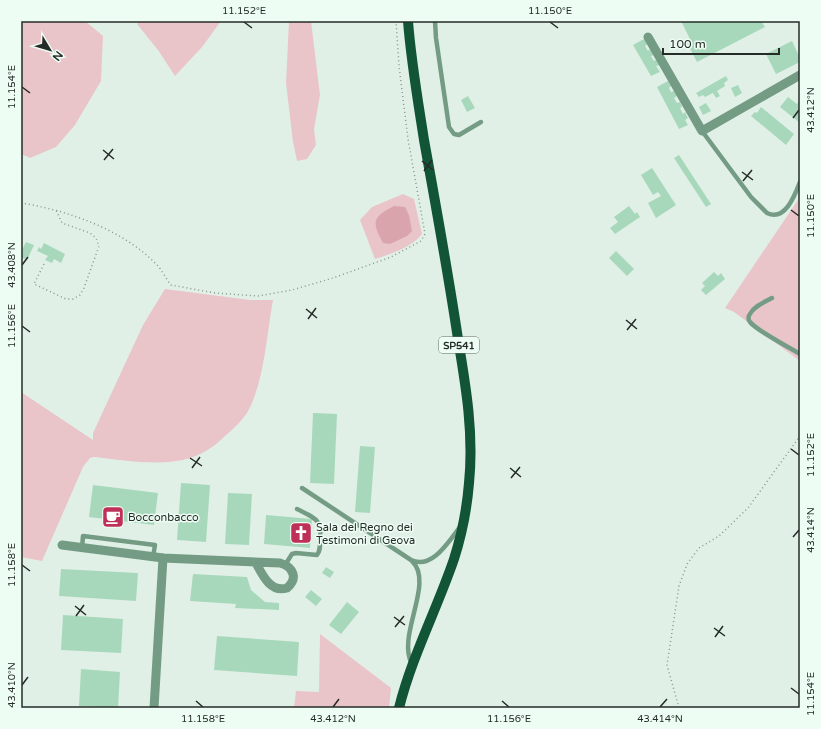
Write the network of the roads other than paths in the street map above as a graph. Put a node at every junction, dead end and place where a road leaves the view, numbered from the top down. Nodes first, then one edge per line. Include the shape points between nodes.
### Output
1 (408, 21) edge
2 (435, 21) edge
3 (648, 37) dead end
4 (800, 75) edge
5 (481, 122) dead end
6 (702, 131) junction
7 (800, 182) edge
8 (772, 298) dead end
9 (800, 354) edge
10 (302, 488) dead end
11 (297, 509) dead end
12 (463, 523) junction
13 (62, 545) dead end
14 (163, 558) junction
15 (411, 560) junction
16 (256, 562) junction
17 (285, 564) junction
18 (412, 664) junction
19 (154, 708) edge
20 (399, 708) edge

1 - 12 main road, SP541 via 417,94 469,415 470,472
2 - 5 lane via 449,127 454,134 459,135
3 - 6 street
4 - 6 street
6 - 7 lane via 767,213 773,215 785,209 793,199
8 - 9 lane via 752,310 749,320
10 - 15 lane
11 - 17 lane via 312,516 320,525 320,550 317,555 292,554
12 - 15 lane via 432,559 423,563
12 - 18 main road, SP541 via 452,566
13 - 14 street
14 - 16 street
14 - 19 street
15 - 18 lane via 417,567 419,579 407,645
16 - 17 street
16 - 17 street via 269,583 280,590 289,587 294,577 293,572
18 - 20 main road, SP541

